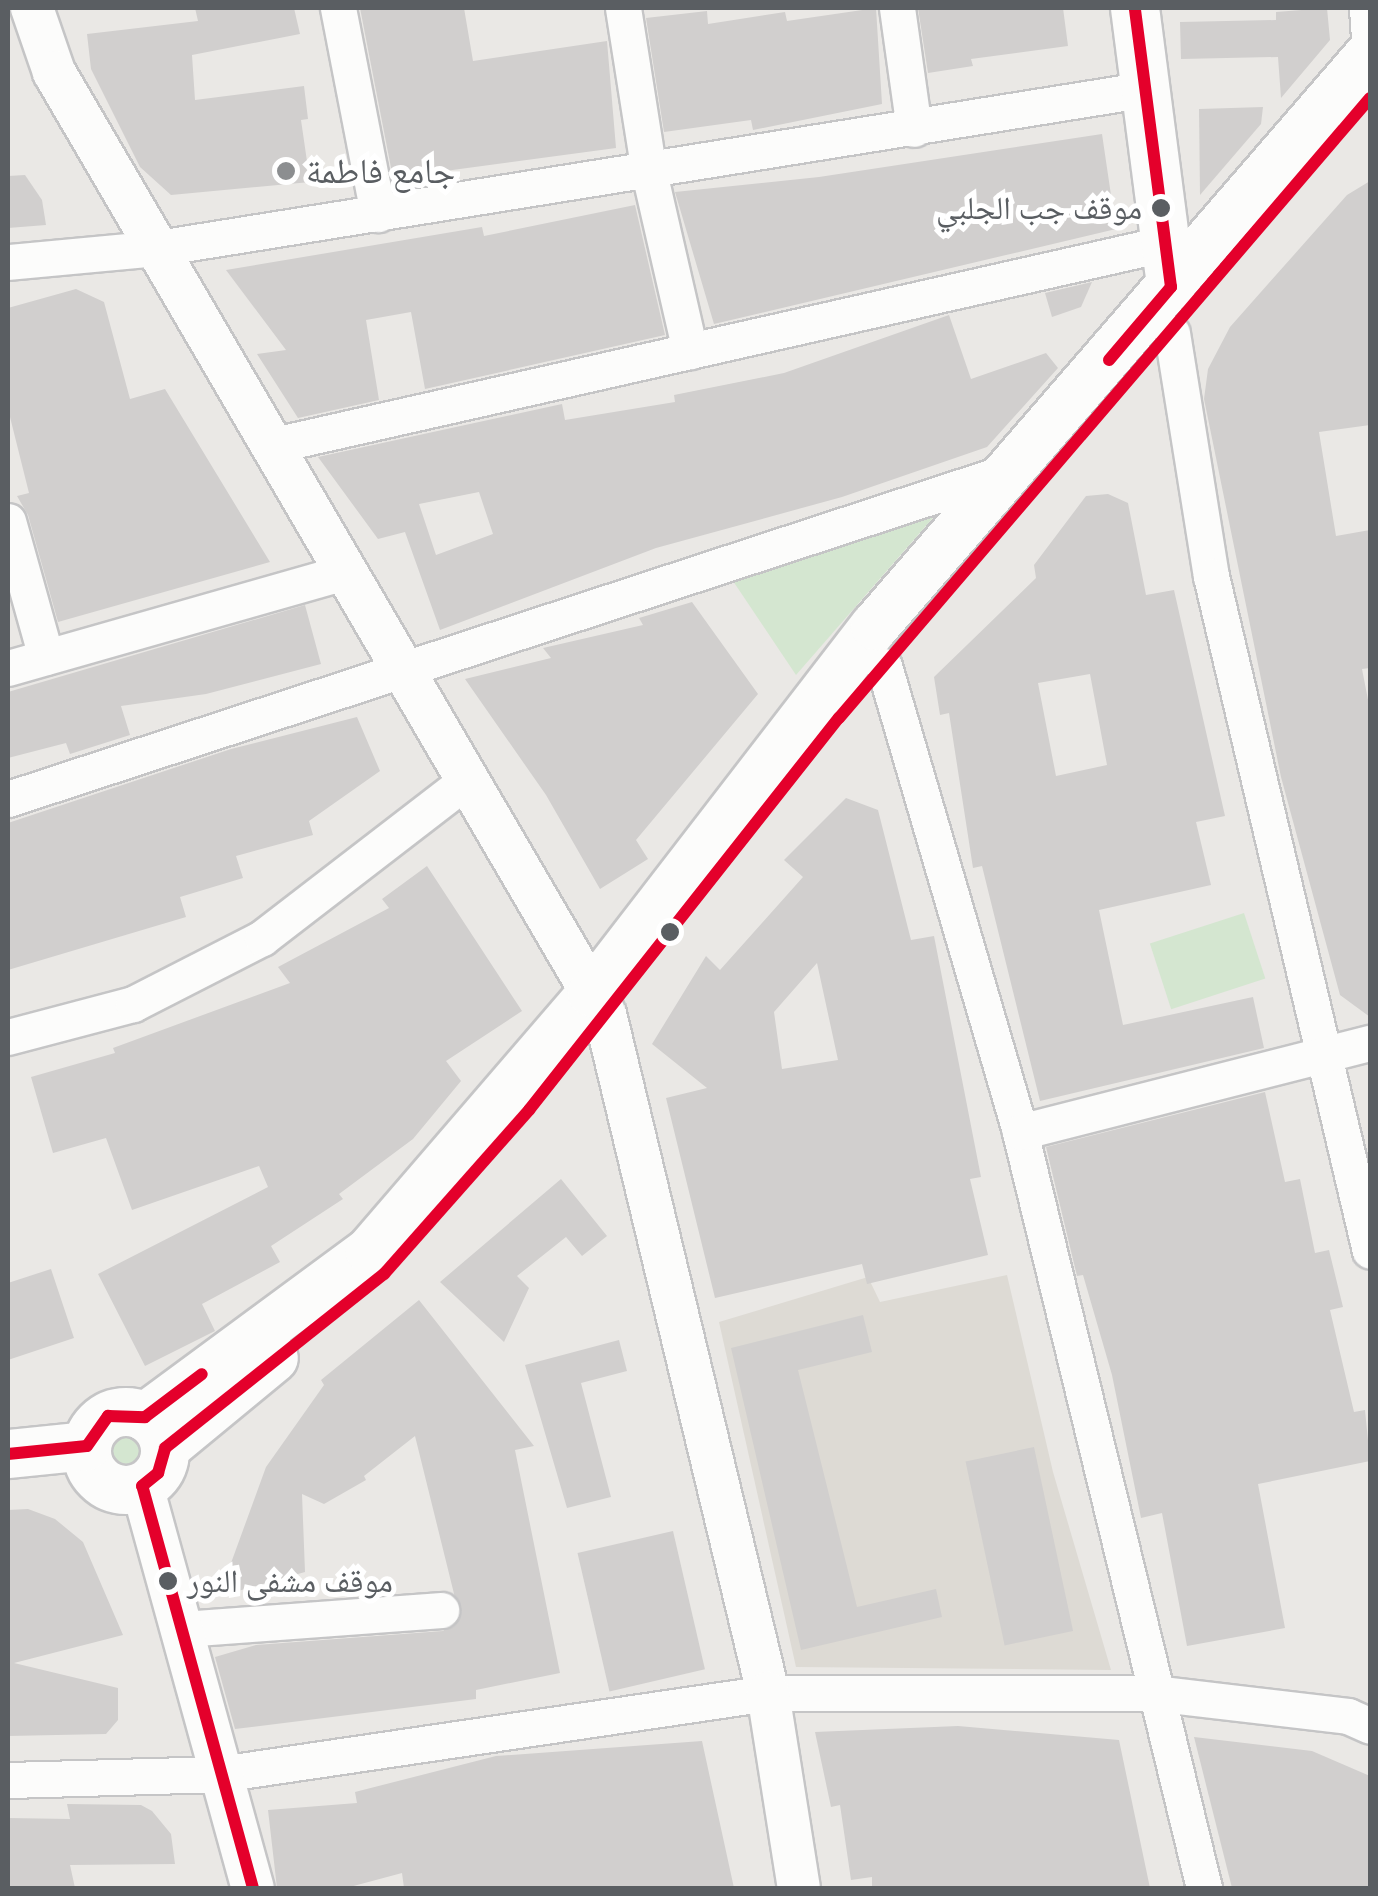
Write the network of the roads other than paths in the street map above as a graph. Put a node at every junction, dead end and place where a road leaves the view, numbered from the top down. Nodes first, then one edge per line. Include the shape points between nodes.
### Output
1 (32, 8) edge
2 (338, 8) edge
3 (623, 8) edge
4 (897, 8) edge
5 (1135, 8) edge
6 (1367, 8) edge
7 (1370, 54) edge
8 (1141, 90) junction
9 (1370, 98) edge
10 (914, 130) junction
11 (649, 172) junction
12 (378, 214) junction
13 (158, 248) junction
14 (8, 262) edge
15 (1167, 265) junction
16 (1172, 333) junction
17 (690, 352) junction
18 (274, 445) junction
19 (1017, 469) junction
20 (8, 521) edge
21 (348, 571) junction
22 (46, 657) junction
23 (884, 666) junction
24 (8, 668) edge
25 (407, 671) junction
26 (470, 778) junction
27 (8, 798) edge
28 (599, 1003) junction
29 (8, 1037) edge
30 (1370, 1043) edge
31 (1323, 1054) junction
32 (1020, 1132) junction
33 (1370, 1252) edge
34 (87, 1446) junction
35 (150, 1450) junction
36 (8, 1454) edge
37 (441, 1610) dead end
38 (184, 1628) junction
39 (768, 1693) junction
40 (1153, 1693) junction
41 (1370, 1726) edge
42 (220, 1774) junction
43 (8, 1780) edge
44 (254, 1888) edge
45 (799, 1888) edge
46 (1204, 1888) edge

1 - 13 street via 54,72
2 - 12 street
3 - 11 street
4 - 10 street
5 - 8 main road
6 - 7 street
7 - 15 main road
8 - 10 street
8 - 15 main road
9 - 16 main road
10 - 11 street
11 - 12 street
11 - 17 street
12 - 13 street
13 - 14 street
13 - 18 street
15 - 17 street
15 - 19 main road
16 - 23 main road
16 - 31 street via 1212,576
17 - 18 street
18 - 21 street
19 - 25 street
19 - 28 main road via 876,626
20 - 22 street
21 - 22 street
21 - 25 street
22 - 24 street
23 - 28 main road
23 - 32 street
25 - 26 street
25 - 27 street
26 - 28 street
26 - 29 street via 262,938 134,1004
28 - 35 main road via 530,1110 384,1274
28 - 39 street
30 - 31 street
31 - 32 street
31 - 33 street
32 - 40 street
34 - 35 main road via 108,1416
34 - 35 main road via 100,1480 124,1490
34 - 36 main road
35 - 38 street
37 - 38 street
38 - 42 street
39 - 40 street
39 - 42 street
39 - 45 street
40 - 41 street via 1348,1716
40 - 46 street
42 - 43 street
42 - 44 street

